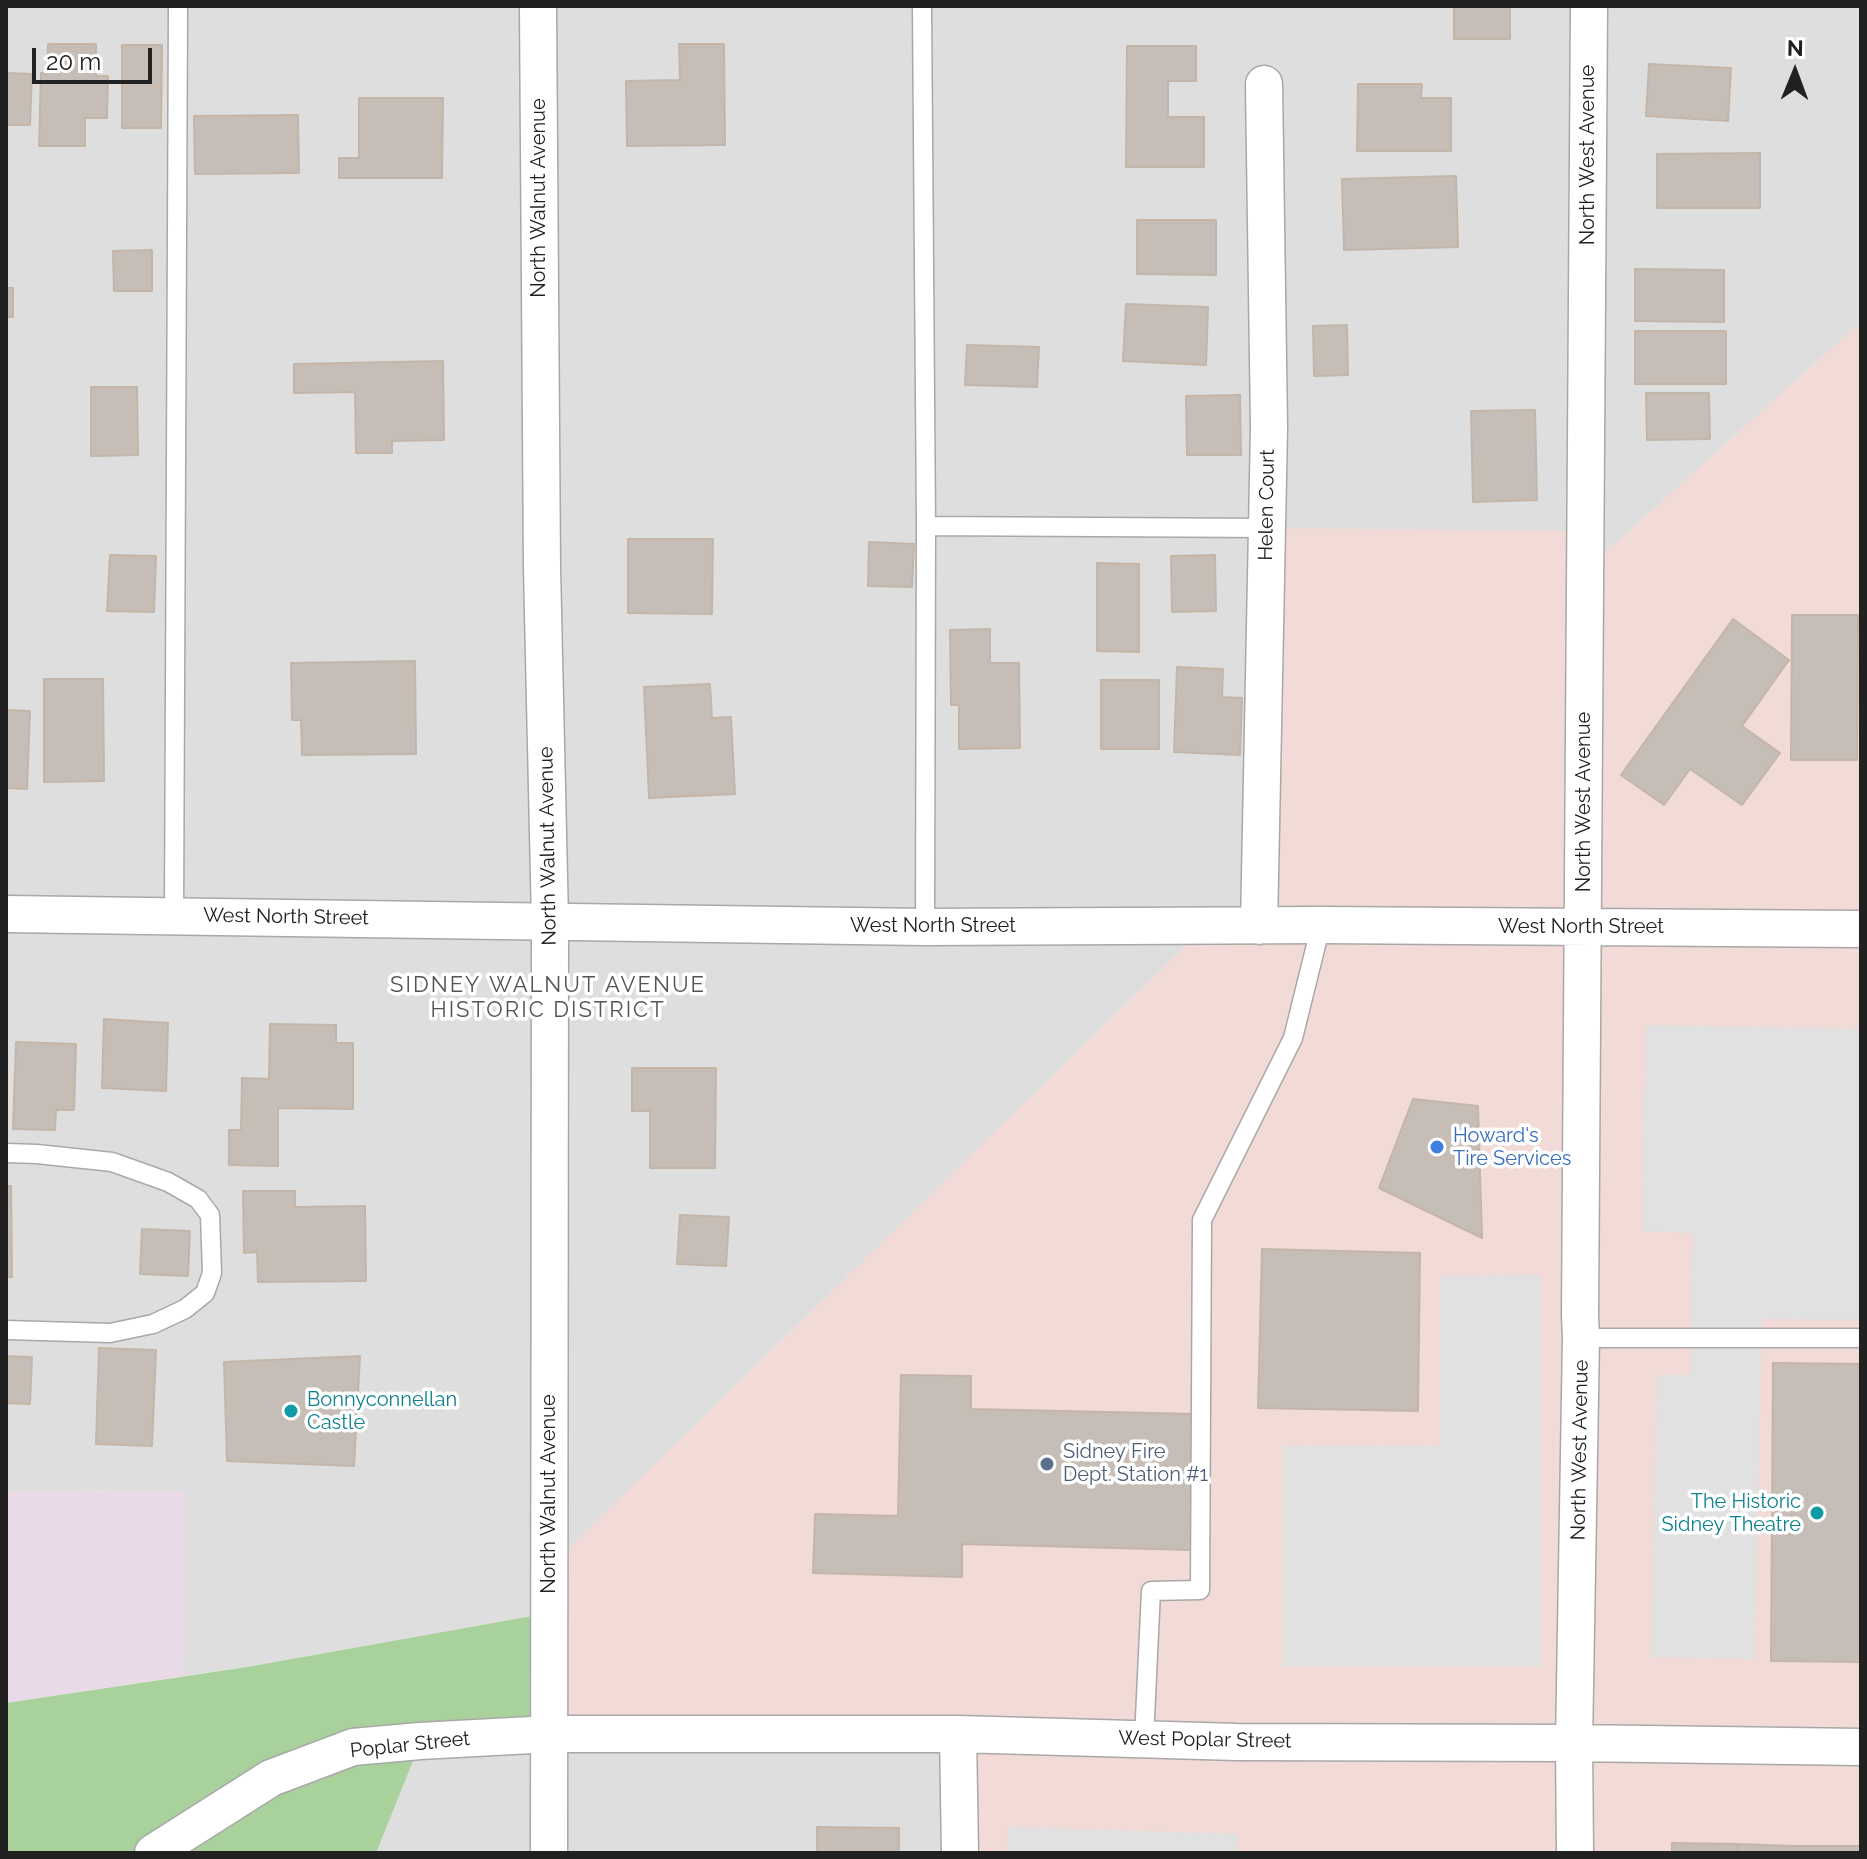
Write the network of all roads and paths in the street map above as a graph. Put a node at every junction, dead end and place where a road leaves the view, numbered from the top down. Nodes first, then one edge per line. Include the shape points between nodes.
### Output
1 (178, 6) edge
2 (538, 6) edge
3 (922, 6) edge
4 (1589, 6) edge
5 (1264, 84) dead end
6 (926, 526) junction
7 (1267, 528) junction
8 (6, 914) edge
9 (174, 916) junction
10 (550, 921) junction
11 (1321, 925) junction
12 (1259, 926) junction
13 (925, 927) junction
14 (1584, 927) junction
15 (1861, 929) edge
16 (6, 1153) edge
17 (6, 1330) edge
18 (1581, 1338) junction
19 (1861, 1338) edge
20 (550, 1734) junction
21 (958, 1734) junction
22 (1144, 1739) junction
23 (1574, 1743) junction
24 (1861, 1747) edge
25 (153, 1853) edge
26 (549, 1853) edge
27 (960, 1853) edge
28 (1575, 1853) edge

1 - 9 lane
2 - 10 street, North Walnut Avenue
3 - 6 lane
4 - 14 street, North West Avenue
5 - 7 street, Helen Court
6 - 7 lane
6 - 13 lane
7 - 12 street, Helen Court
8 - 9 street, West North Street
9 - 10 street, West North Street
10 - 13 street, West North Street
10 - 20 street, North Walnut Avenue
11 - 12 street, West North Street
11 - 14 street, West North Street
11 - 22 lane via 1293,1038 1202,1220 1200,1590 1151,1591
12 - 13 street, West North Street
14 - 15 street, West North Street
14 - 18 street, North West Avenue
16 - 17 lane via 112,1162 198,1199 210,1215 212,1273 205,1293 153,1324 110,1333
18 - 19 lane
18 - 23 street, North West Avenue
20 - 21 street, West Poplar Street
20 - 25 street, Poplar Street via 353,1747 271,1778
20 - 26 street, North Walnut Avenue
21 - 22 street, West Poplar Street
21 - 27 street
22 - 23 street, West Poplar Street
23 - 24 street, West Poplar Street
23 - 28 street, North West Avenue

